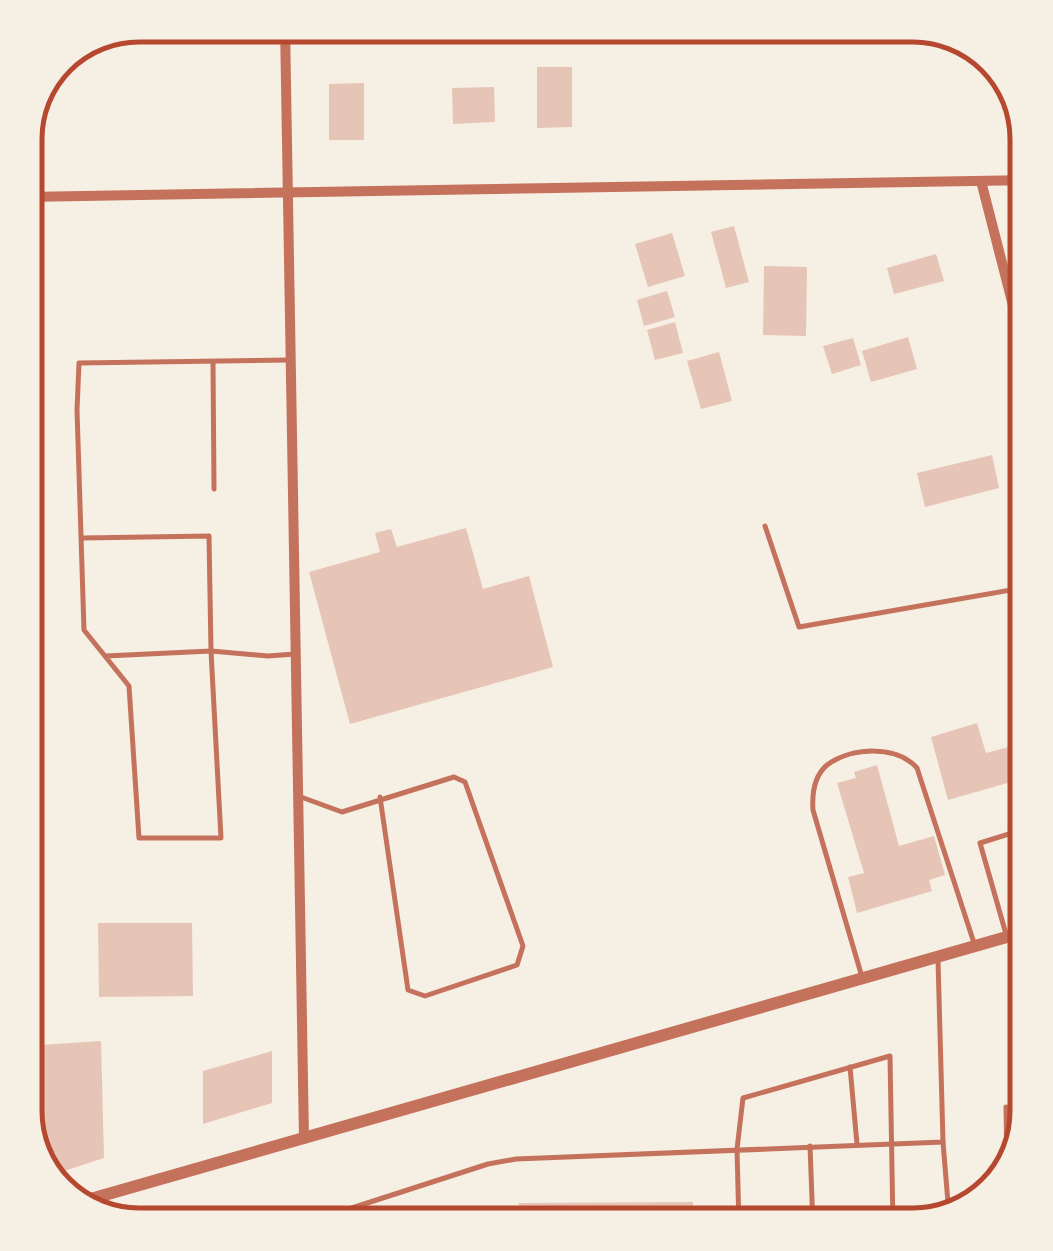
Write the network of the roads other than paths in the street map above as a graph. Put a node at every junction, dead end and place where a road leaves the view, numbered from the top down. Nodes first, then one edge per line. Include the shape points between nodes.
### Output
1 (284, 42) edge
2 (981, 180) junction
3 (1011, 180) edge
4 (288, 192) junction
5 (43, 197) edge
6 (1011, 297) edge
7 (291, 360) junction
8 (213, 362) junction
9 (214, 488) dead end
10 (765, 526) dead end
11 (82, 538) junction
12 (1011, 590) edge
13 (211, 651) junction
14 (296, 654) junction
15 (106, 656) junction
16 (298, 796) junction
17 (380, 797) junction
18 (1011, 833) edge
19 (1011, 935) edge
20 (1007, 936) junction
21 (975, 946) junction
22 (938, 956) junction
23 (862, 978) junction
24 (850, 1067) junction
25 (1006, 1107) dead end
26 (304, 1139) junction
27 (1006, 1139) edge
28 (943, 1142) junction
29 (891, 1143) junction
30 (858, 1145) junction
31 (810, 1146) junction
32 (738, 1149) junction
33 (97, 1199) edge
34 (948, 1202) edge
35 (352, 1208) edge
36 (740, 1208) edge
37 (812, 1208) edge
38 (893, 1208) edge

1 - 4 street
2 - 3 street
2 - 4 street
2 - 6 street
4 - 5 street
4 - 7 street
7 - 8 lane
7 - 14 street
8 - 9 lane
8 - 11 lane via 79,363
10 - 12 lane via 799,627
11 - 13 lane via 209,536
11 - 15 lane via 84,630
13 - 14 lane
13 - 15 lane
13 - 15 lane via 222,838 139,838 129,686
14 - 16 street
16 - 17 lane via 342,812
16 - 26 street
17 - 17 lane via 454,776 465,782 523,946 517,965 426,996 408,990
18 - 20 lane via 980,843
19 - 20 street
20 - 21 street
21 - 22 street
21 - 23 lane via 917,768 890,753 849,756 826,766 812,793
22 - 23 street
22 - 28 lane
23 - 26 street
24 - 29 lane via 890,1056
24 - 30 lane
24 - 32 lane via 743,1098
25 - 27 lane
26 - 33 street
28 - 29 lane
28 - 34 lane
29 - 30 lane
29 - 38 lane
30 - 31 lane
31 - 32 lane
31 - 37 lane
32 - 35 lane via 516,1159
32 - 36 lane

